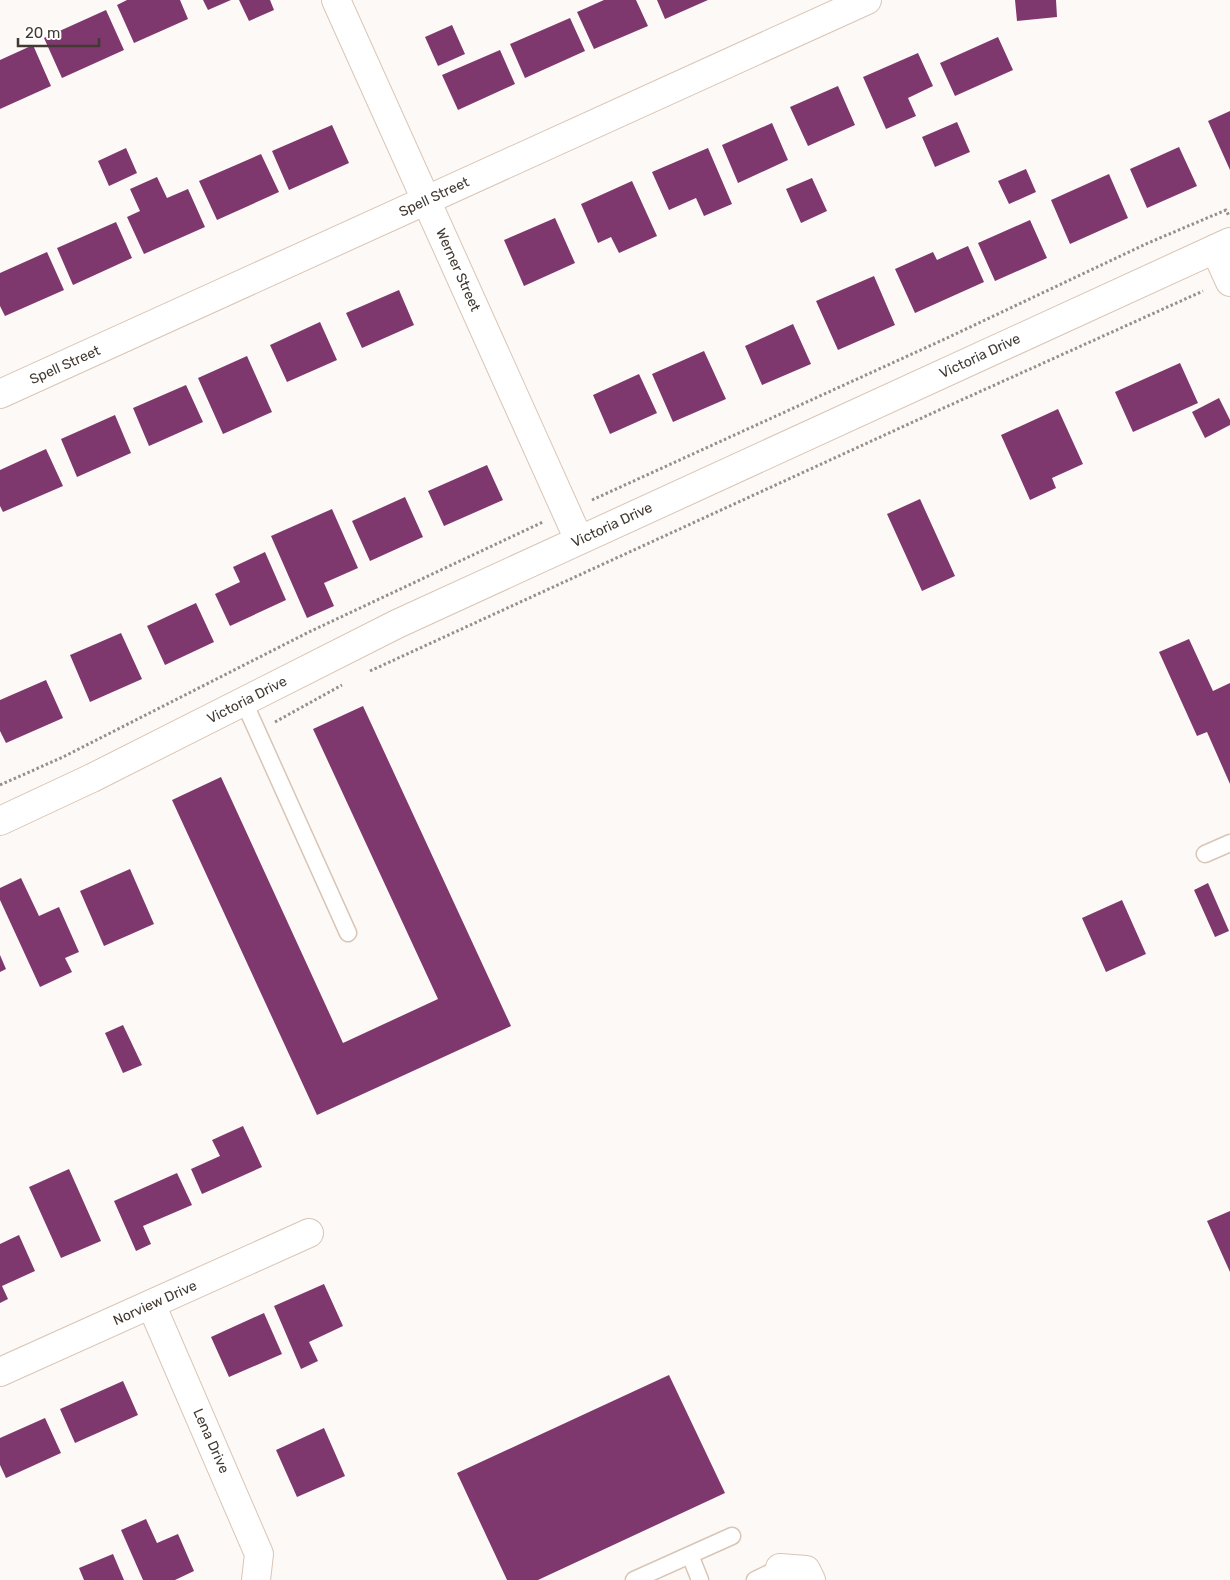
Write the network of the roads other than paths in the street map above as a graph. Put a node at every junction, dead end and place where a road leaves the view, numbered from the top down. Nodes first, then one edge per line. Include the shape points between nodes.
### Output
1 (336, 0) edge
2 (867, 0) edge
3 (427, 200) junction
4 (1222, 245) edge
5 (1220, 285) edge
6 (0, 394) edge
7 (579, 540) junction
8 (244, 702) junction
9 (0, 821) edge
10 (1230, 843) edge
11 (1205, 854) dead end
12 (348, 933) dead end
13 (309, 1233) dead end
14 (151, 1304) junction
15 (0, 1372) edge
16 (732, 1536) dead end
17 (690, 1555) junction
18 (780, 1568) joint
19 (256, 1580) edge
20 (634, 1580) edge
21 (700, 1580) edge
22 (755, 1580) edge
23 (811, 1580) edge

1 - 3 street, Werner Street
2 - 3 street, Spell Street
3 - 6 street, Spell Street
3 - 7 street, Werner Street
4 - 5 street
4 - 7 street, Victoria Drive
7 - 8 street, Victoria Drive via 397,624
8 - 9 street, Victoria Drive
8 - 12 lane
10 - 11 lane
13 - 14 street, Norview Drive
14 - 15 street, Norview Drive
14 - 19 street, Lena Drive via 259,1554
16 - 17 lane
17 - 20 lane
17 - 21 lane
18 - 22 lane
18 - 23 street via 806,1570

